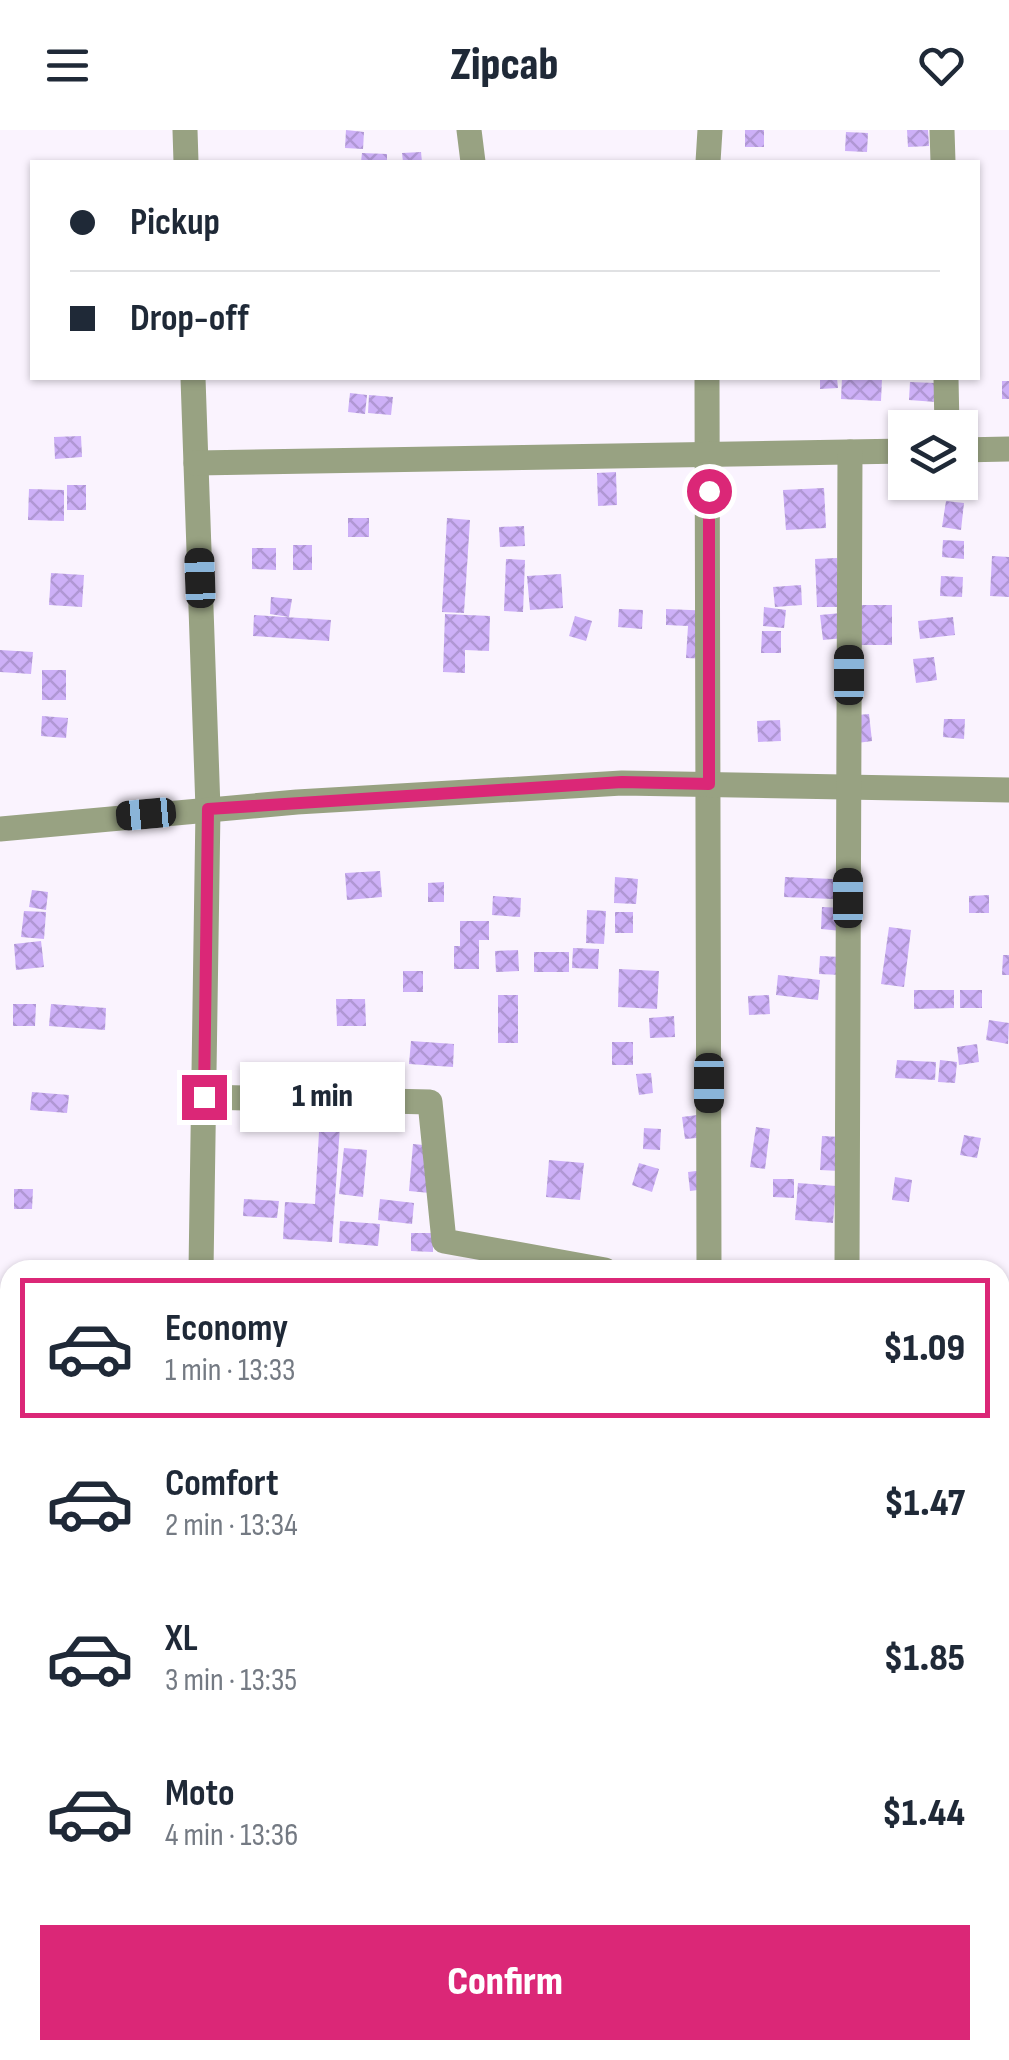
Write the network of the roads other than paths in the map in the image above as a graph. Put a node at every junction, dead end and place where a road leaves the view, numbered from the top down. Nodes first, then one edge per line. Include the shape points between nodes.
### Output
1 (185, 130) edge
2 (469, 130) edge
3 (710, 130) edge
4 (942, 130) edge
5 (186, 160) edge
6 (472, 160) edge
7 (708, 160) edge
8 (942, 160) edge
9 (193, 380) edge
10 (707, 380) edge
11 (946, 380) edge
12 (947, 410) edge
13 (978, 450) edge
14 (1009, 450) edge
15 (888, 451) edge
16 (850, 452) junction
17 (709, 454) junction
18 (196, 463) junction
19 (709, 784) junction
20 (849, 787) junction
21 (1009, 790) edge
22 (208, 809) junction
23 (0, 829) edge
24 (204, 1097) junction
25 (202, 1260) edge
26 (549, 1260) edge
27 (709, 1260) edge
28 (846, 1260) edge

1 - 5 street
2 - 6 street
3 - 7 street
4 - 8 street
9 - 18 street
10 - 17 street
11 - 12 street
13 - 14 street
15 - 16 street
16 - 17 street
16 - 20 street
17 - 18 street
17 - 19 street
18 - 22 street
19 - 20 street
19 - 22 street via 622,782
19 - 27 street
20 - 21 street
20 - 28 street
22 - 23 street
22 - 24 street
24 - 25 street
24 - 26 street via 430,1102 444,1241

